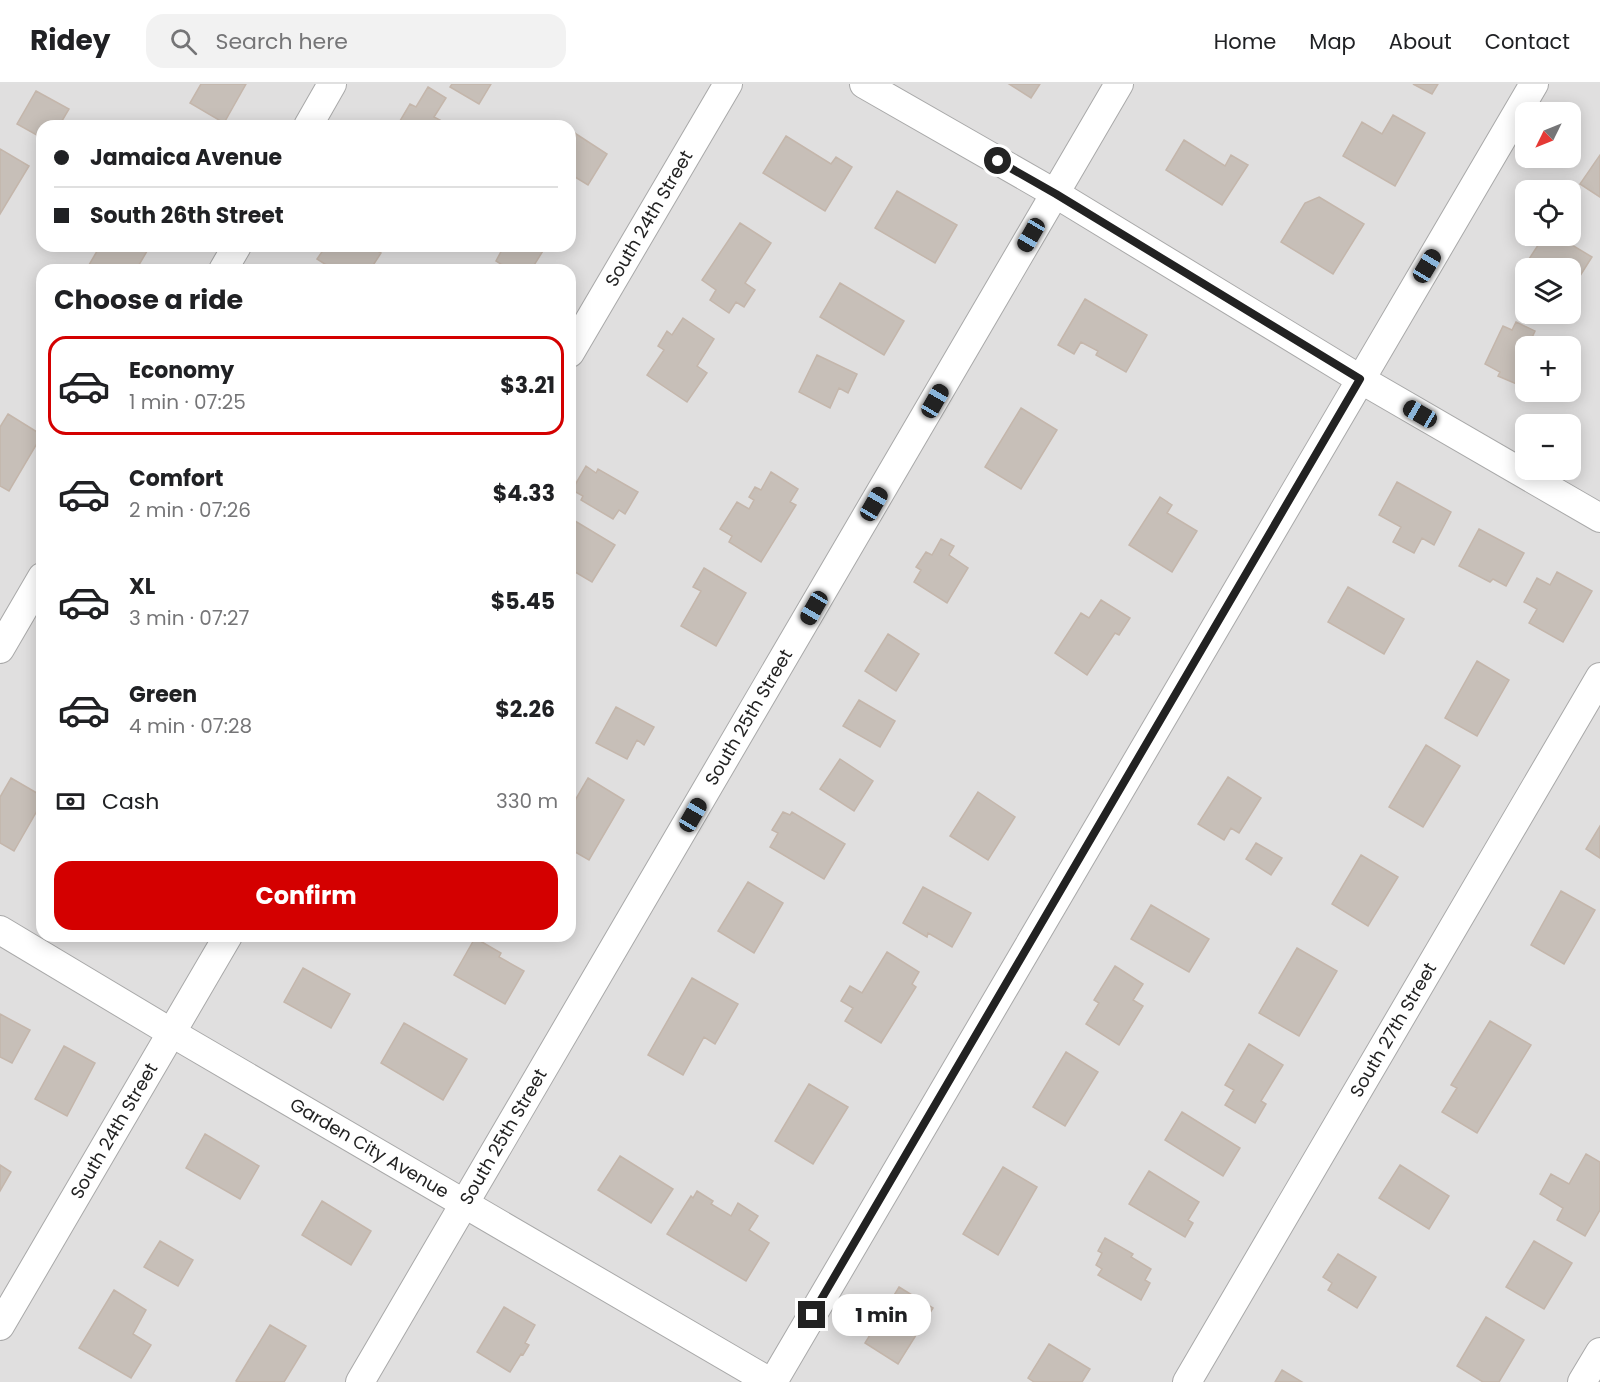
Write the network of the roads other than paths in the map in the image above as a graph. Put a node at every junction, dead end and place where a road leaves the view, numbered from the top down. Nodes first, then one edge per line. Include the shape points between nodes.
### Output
1 (332, 84) edge
2 (728, 84) edge
3 (864, 84) edge
4 (1119, 84) edge
5 (1534, 84) edge
6 (311, 120) edge
7 (1056, 194) junction
8 (576, 343) edge
9 (1360, 379) junction
10 (1600, 518) edge
11 (36, 588) edge
12 (0, 649) edge
13 (1600, 677) edge
14 (0, 930) edge
15 (225, 942) edge
16 (172, 1033) junction
17 (465, 1203) junction
18 (0, 1326) edge
19 (1600, 1352) edge
20 (360, 1382) edge
21 (772, 1382) edge
22 (1187, 1382) edge
23 (1582, 1382) edge

1 - 6 street
2 - 8 street, South 24th Street
3 - 7 street
4 - 7 street, South 25th Street
5 - 9 street
7 - 9 street
7 - 17 street, South 25th Street
9 - 10 street
9 - 21 street
11 - 12 street
13 - 22 street, South 27th Street
14 - 16 street, Garden City Avenue
15 - 16 street, South 24th Street
16 - 17 street, Garden City Avenue
16 - 18 street, South 24th Street
17 - 20 street, South 25th Street
17 - 21 street, Garden City Avenue
19 - 23 street

